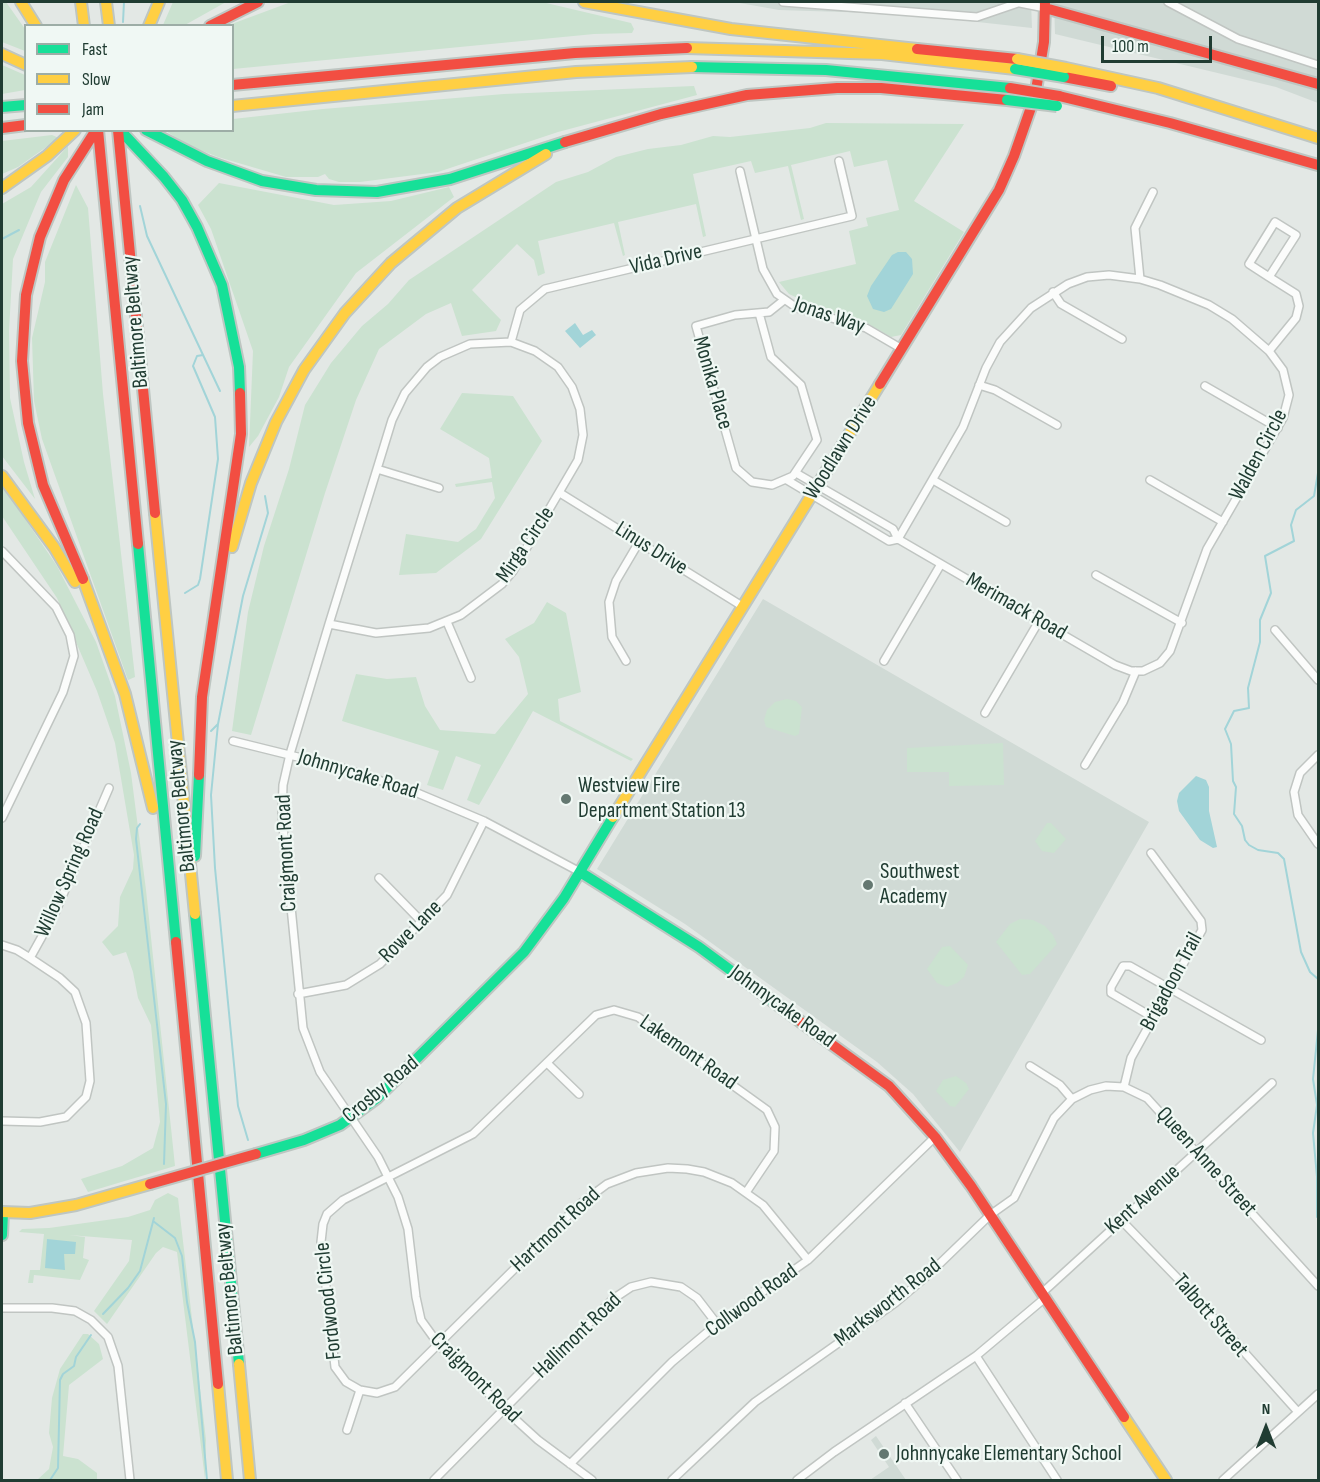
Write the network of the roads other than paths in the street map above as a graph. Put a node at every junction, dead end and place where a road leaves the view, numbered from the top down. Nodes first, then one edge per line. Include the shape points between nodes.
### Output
1 (21, 2) edge
2 (81, 2) edge
3 (86, 2) edge
4 (108, 2) edge
5 (159, 2) edge
6 (258, 2) edge
7 (584, 2) edge
8 (602, 2) edge
9 (783, 2) edge
10 (1016, 2) edge
11 (1168, 2) edge
12 (1045, 5) edge
13 (648, 15) junction
14 (35, 24) edge
15 (86, 24) edge
16 (86, 24) edge
17 (109, 24) edge
18 (150, 24) edge
19 (214, 24) edge
20 (2, 54) edge
21 (24, 64) edge
22 (1016, 64) junction
23 (1318, 65) edge
24 (1318, 84) edge
25 (234, 85) edge
26 (1058, 101) junction
27 (24, 105) edge
28 (234, 106) edge
29 (2, 107) edge
30 (661, 114) junction
31 (24, 125) edge
32 (2, 128) edge
33 (96, 132) edge
34 (97, 132) edge
35 (119, 132) edge
36 (121, 132) edge
37 (149, 132) edge
38 (73, 133) edge
39 (1315, 137) edge
40 (839, 161) dead end
41 (1318, 165) edge
42 (740, 171) dead end
43 (2, 188) edge
44 (1153, 192) dead end
45 (756, 240) junction
46 (1269, 277) junction
47 (1140, 279) junction
48 (1053, 292) junction
49 (784, 300) junction
50 (759, 313) junction
51 (1122, 339) dead end
52 (511, 342) junction
53 (902, 349) junction
54 (1269, 351) junction
55 (979, 385) junction
56 (1205, 386) dead end
57 (1057, 425) dead end
58 (1278, 428) junction
59 (583, 435) joint
60 (377, 469) junction
61 (2, 476) edge
62 (792, 476) junction
63 (933, 480) junction
64 (1150, 480) dead end
65 (439, 488) dead end
66 (815, 490) junction
67 (560, 493) junction
68 (1006, 522) dead end
69 (1223, 522) junction
70 (898, 539) junction
71 (639, 542) junction
72 (2, 551) edge
73 (942, 564) junction
74 (1096, 575) dead end
75 (742, 606) junction
76 (214, 610) junction
77 (1039, 621) junction
78 (447, 622) junction
79 (1182, 623) junction
80 (329, 624) junction
81 (1275, 630) dead end
82 (108, 646) junction
83 (626, 661) dead end
84 (884, 662) dead end
85 (1136, 671) junction
86 (471, 678) dead end
87 (1318, 680) edge
88 (984, 713) dead end
89 (233, 741) dead end
90 (290, 754) junction
91 (1318, 755) edge
92 (1085, 765) dead end
93 (109, 788) dead end
94 (2, 818) edge
95 (484, 821) junction
96 (1318, 844) edge
97 (1151, 853) dead end
98 (580, 872) junction
99 (379, 878) dead end
100 (168, 881) junction
101 (422, 922) junction
102 (195, 931) junction
103 (2, 945) edge
104 (30, 958) junction
105 (1172, 988) junction
106 (298, 994) junction
107 (1154, 1018) junction
108 (1261, 1040) dead end
109 (547, 1063) junction
110 (1030, 1066) dead end
111 (1272, 1083) dead end
112 (1124, 1087) junction
113 (579, 1094) dead end
114 (1072, 1099) junction
115 (351, 1117) junction
116 (2, 1121) edge
117 (935, 1137) junction
118 (1197, 1150) junction
119 (390, 1178) junction
120 (747, 1191) junction
121 (2, 1212) edge
122 (990, 1215) junction
123 (1121, 1220) junction
124 (2, 1235) edge
125 (808, 1260) junction
126 (1318, 1286) edge
127 (1043, 1295) junction
128 (2, 1308) edge
129 (717, 1324) junction
130 (439, 1345) junction
131 (976, 1356) junction
132 (360, 1390) junction
133 (1318, 1394) edge
134 (905, 1403) junction
135 (504, 1409) junction
136 (1298, 1412) junction
137 (347, 1430) dead end
138 (570, 1464) junction
139 (438, 1479) edge
140 (129, 1480) edge
141 (226, 1480) edge
142 (250, 1480) edge
143 (592, 1480) edge
144 (672, 1480) edge
145 (797, 1480) edge
146 (957, 1480) edge
147 (1057, 1480) edge
148 (1166, 1480) edge
149 (1223, 1480) edge

1 - 14 main road
2 - 15 main road
3 - 16 main road
4 - 17 main road
5 - 18 main road
6 - 19 main road
7 - 13 main road
8 - 13 main road
9 - 10 street via 977,17
10 - 12 street
11 - 23 street via 1238,39
12 - 24 main road
12 - 53 main road, Woodlawn Drive via 1040,74 1014,156 978,226
13 - 22 main road
20 - 21 main road
22 - 25 main road via 716,47 575,53
22 - 39 main road, bridge
26 - 28 main road, bridge via 1010,88 938,79 826,70 669,67 576,72
26 - 30 main road, bridge via 837,88 747,95
26 - 41 main road via 1170,123
27 - 29 main road
30 - 37 main road via 450,179 377,192 316,190 262,181 207,161
30 - 76 main road via 551,152 518,169 457,208 367,288 321,343 276,422 251,483
31 - 32 main road
33 - 82 main road via 74,162 52,207 33,266 23,328 24,393 43,484
34 - 100 main road, Baltimore Beltway
35 - 102 main road, Baltimore Beltway
36 - 76 main road via 164,177 196,227 222,285 239,367 241,434
38 - 43 main road
40 - 45 street, Vida Drive via 852,216
42 - 45 street, Jonas Way
44 - 47 street via 1135,228
45 - 49 street, Jonas Way via 766,280
45 - 52 street, Vida Drive via 545,289 520,310
46 - 46 street via 1296,235 1275,222 1249,264
46 - 54 street via 1296,294 1299,306 1296,318
47 - 48 street, Walden Circle via 1093,276
47 - 54 street, Walden Circle via 1217,310
48 - 51 street via 1061,304
48 - 55 street, Walden Circle via 1006,333
49 - 50 street, Monika Place via 773,310
49 - 53 street, Jonas Way via 803,310 856,324
50 - 62 street via 771,357 801,385 817,440
50 - 62 street, Monika Place via 696,326 736,468 746,478 761,484 772,485
52 - 59 street, Craigmont Road via 547,358 566,377 577,398
52 - 60 street, Craigmont Road via 456,348 427,367 397,406
53 - 66 main road, Woodlawn Drive
54 - 58 street, Walden Circle via 1283,370 1288,388 1287,409
55 - 57 street
55 - 63 street, Walden Circle via 963,427
56 - 58 street
58 - 69 street, Walden Circle
59 - 67 street, Mirga Circle via 578,460
60 - 65 street
60 - 80 street, Craigmont Road
61 - 82 main road via 67,567
62 - 66 street, Merimack Road
63 - 68 street
63 - 70 street, Walden Circle
64 - 69 street
66 - 70 street, Merimack Road via 893,529
66 - 70 street, Merimack Road via 889,541
66 - 75 main road, Woodlawn Drive
67 - 71 street, Linus Drive
67 - 78 street, Mirga Circle via 502,584
69 - 79 street, Walden Circle via 1199,566
70 - 73 street, Merimack Road
71 - 75 street, Linus Drive
71 - 83 street via 616,581 609,602 612,637
72 - 94 street via 56,608 70,635 74,656 63,692
73 - 77 street, Merimack Road
73 - 84 street
74 - 79 street
75 - 98 main road, Woodlawn Drive
76 - 102 main road via 198,750
77 - 85 street, Merimack Road via 1120,667
77 - 88 street
78 - 80 street, Mirga Circle via 392,633
78 - 86 street
79 - 85 street, Walden Circle via 1164,660
80 - 90 street, Craigmont Road
81 - 87 street
82 - 100 main road via 138,742
85 - 92 street via 1123,702
89 - 90 street, Johnnycake Road
90 - 95 street, Johnnycake Road via 375,778
90 - 106 street, Craigmont Road via 282,816
91 - 96 street via 1300,773 1293,792 1298,815
93 - 104 street, Willow Spring Road via 55,913
95 - 98 street, Johnnycake Road
95 - 101 street, Rowe Lane via 453,886
97 - 105 street, Brigadoon Trail via 1203,926
98 - 115 main road, Crosby Road via 524,952 400,1077
98 - 117 main road, Johnnycake Road via 699,947 871,1071 890,1086
99 - 101 street
100 - 141 main road, Baltimore Beltway
101 - 106 street, Rowe Lane via 359,979 333,989
102 - 142 main road, Baltimore Beltway
103 - 104 street
104 - 116 street via 68,984 80,1001 86,1023 89,1089 80,1106 66,1117 40,1122
105 - 107 street, Brigadoon Trail
105 - 107 street via 1130,966 1121,969 1111,993
105 - 108 street
106 - 115 street, Craigmont Road via 303,1028 313,1057
107 - 112 street, Brigadoon Trail via 1131,1058
109 - 113 street
109 - 119 street, Lakemont Road via 473,1134
109 - 120 street, Lakemont Road via 596,1015 614,1010 638,1017 759,1103 772,1118 774,1151
110 - 114 street via 1060,1085
111 - 118 street, Kent Avenue
112 - 114 street via 1098,1087
112 - 118 street, Queen Anne Street via 1157,1106
114 - 122 street, Marksworth Road via 1054,1118 1014,1198
115 - 119 street, Craigmont Road
115 - 121 main road, Crosby Road, bridge via 304,1140 76,1205 30,1213
117 - 122 main road, Johnnycake Road
117 - 125 street, Collwood Road
118 - 123 street, Kent Avenue
118 - 126 street, Queen Anne Street
119 - 130 street, Craigmont Road via 408,1229 418,1311 424,1327
119 - 132 street, Fordwood Circle via 334,1206 321,1232 332,1356 340,1375
120 - 125 street, Hartmont Road via 775,1218
120 - 130 street, Hartmont Road via 718,1177 687,1169 651,1170 607,1184 580,1204
121 - 124 main road
122 - 127 main road, Johnnycake Road
122 - 144 street, Marksworth Road via 912,1290 755,1402
123 - 127 street, Kent Avenue
123 - 136 street, Talbott Street
125 - 129 street, Collwood Road
127 - 131 street, Kent Avenue
127 - 148 main road, Johnnycake Road
128 - 140 street via 75,1311 108,1336 118,1365
129 - 135 street, Hallimont Road via 697,1298 681,1287 651,1282 631,1287 613,1299
129 - 138 street, Collwood Road via 651,1381
130 - 132 street via 395,1387 377,1392
130 - 135 street, Craigmont Road
131 - 134 street, Kent Avenue
131 - 147 street
132 - 137 street
133 - 136 street
134 - 145 street, Kent Avenue
134 - 146 street
135 - 138 street, Craigmont Road
135 - 139 street, Hallimont Road
136 - 149 street
138 - 143 street, Craigmont Road

